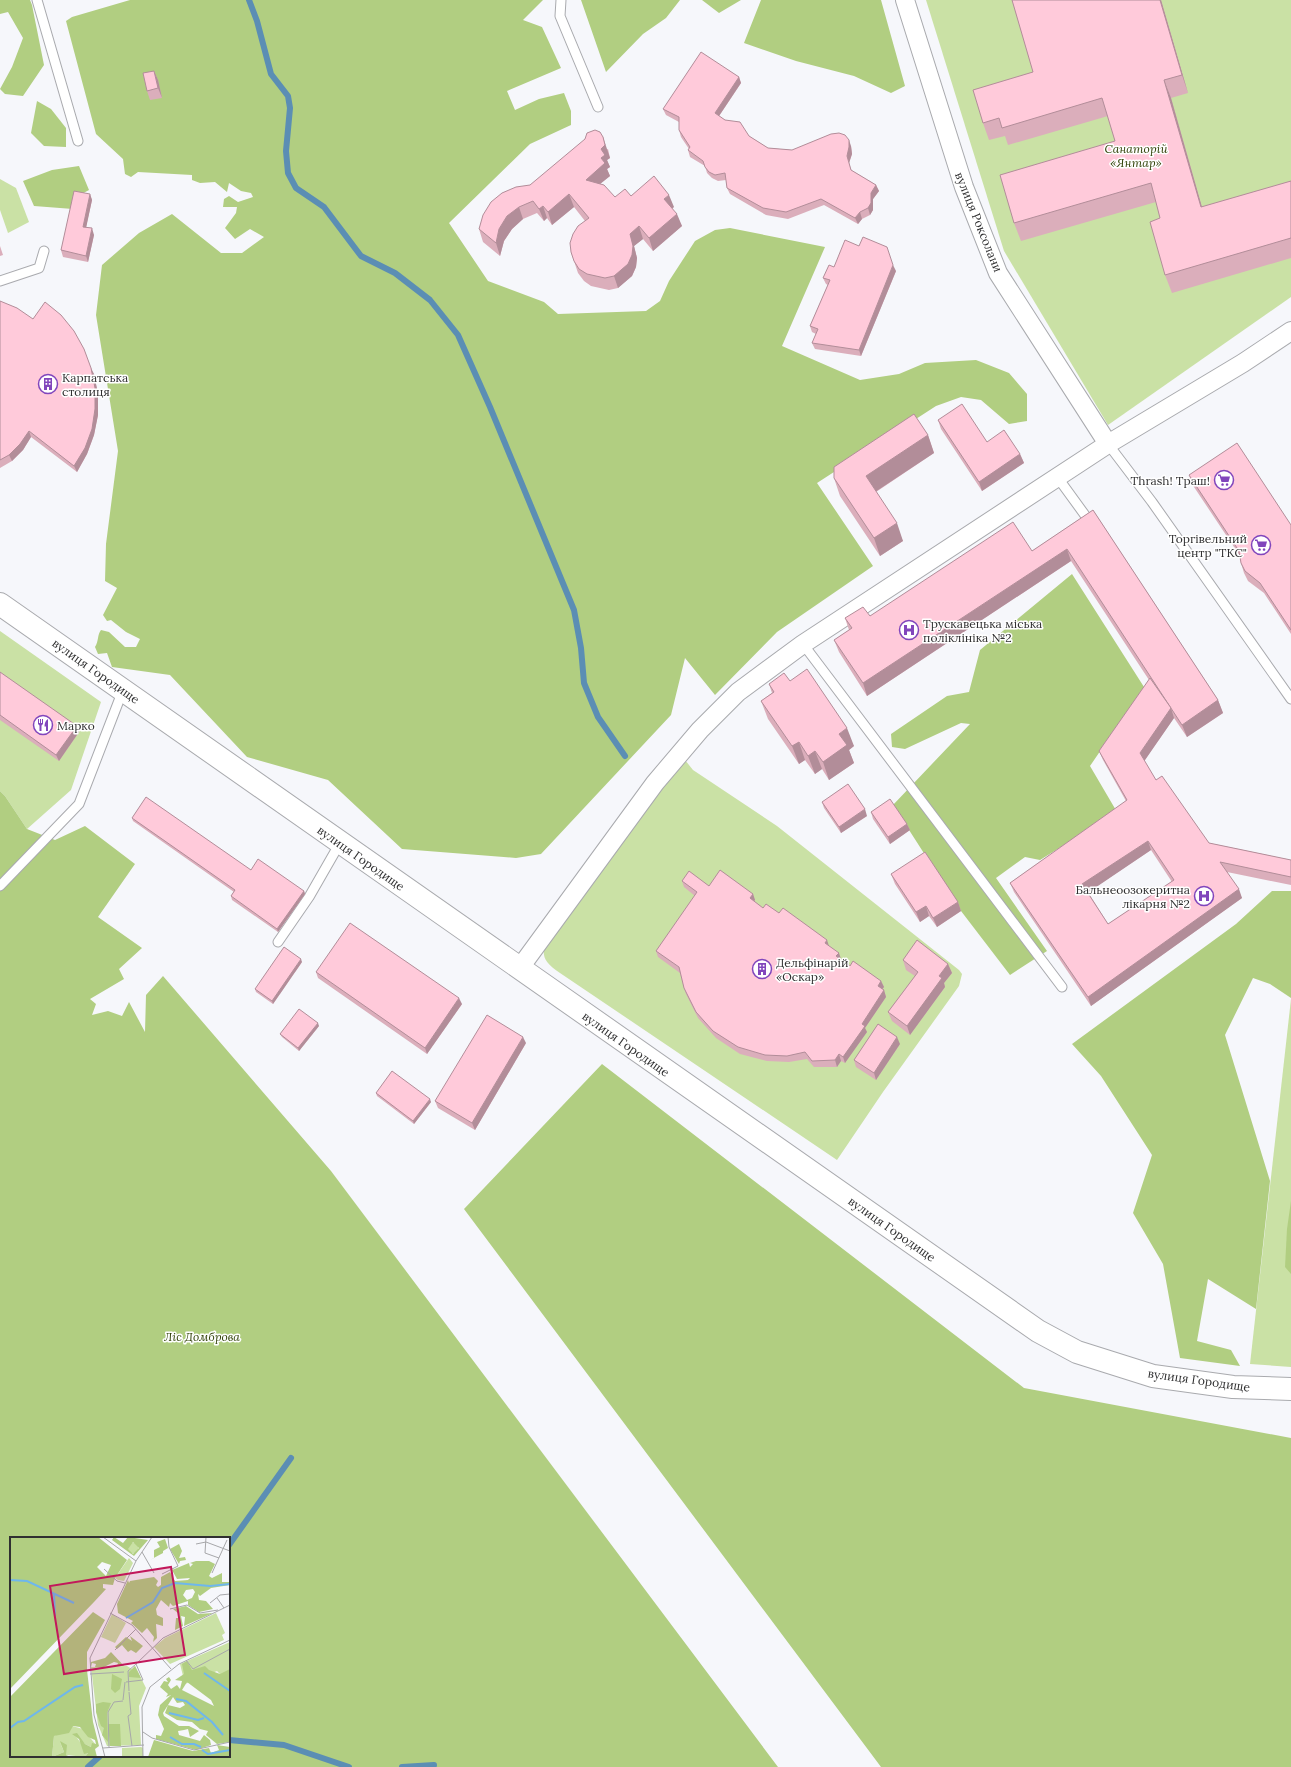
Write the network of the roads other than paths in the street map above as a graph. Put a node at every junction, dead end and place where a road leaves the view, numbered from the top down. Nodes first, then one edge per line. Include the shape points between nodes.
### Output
1 (37, 0) edge
2 (562, 0) edge
3 (905, 0) edge
4 (598, 107) dead end
5 (78, 141) dead end
6 (44, 251) dead end
7 (0, 281) edge
8 (1291, 331) edge
9 (1108, 444) junction
10 (1058, 478) junction
11 (1090, 522) edge
12 (0, 604) edge
13 (803, 644) junction
14 (123, 690) junction
15 (1291, 699) edge
16 (340, 843) junction
17 (0, 886) edge
18 (278, 942) dead end
19 (519, 969) junction
20 (1062, 988) dead end
21 (1291, 1389) edge

1 - 5 lane
2 - 4 lane via 560,16
3 - 9 street, вулиця Роксолани via 964,187 998,273
6 - 7 lane via 39,268
8 - 9 street via 1243,363
9 - 10 street
9 - 15 lane
10 - 11 lane
10 - 13 street
12 - 14 street, вулиця Городище
13 - 19 street via 738,692 700,730 655,784
13 - 20 lane
14 - 16 street, вулиця Городище
14 - 17 lane via 79,804
16 - 18 lane via 309,897
16 - 19 street, вулиця Городище
19 - 21 street, вулиця Городище via 1038,1332 1077,1352 1153,1376 1233,1387

